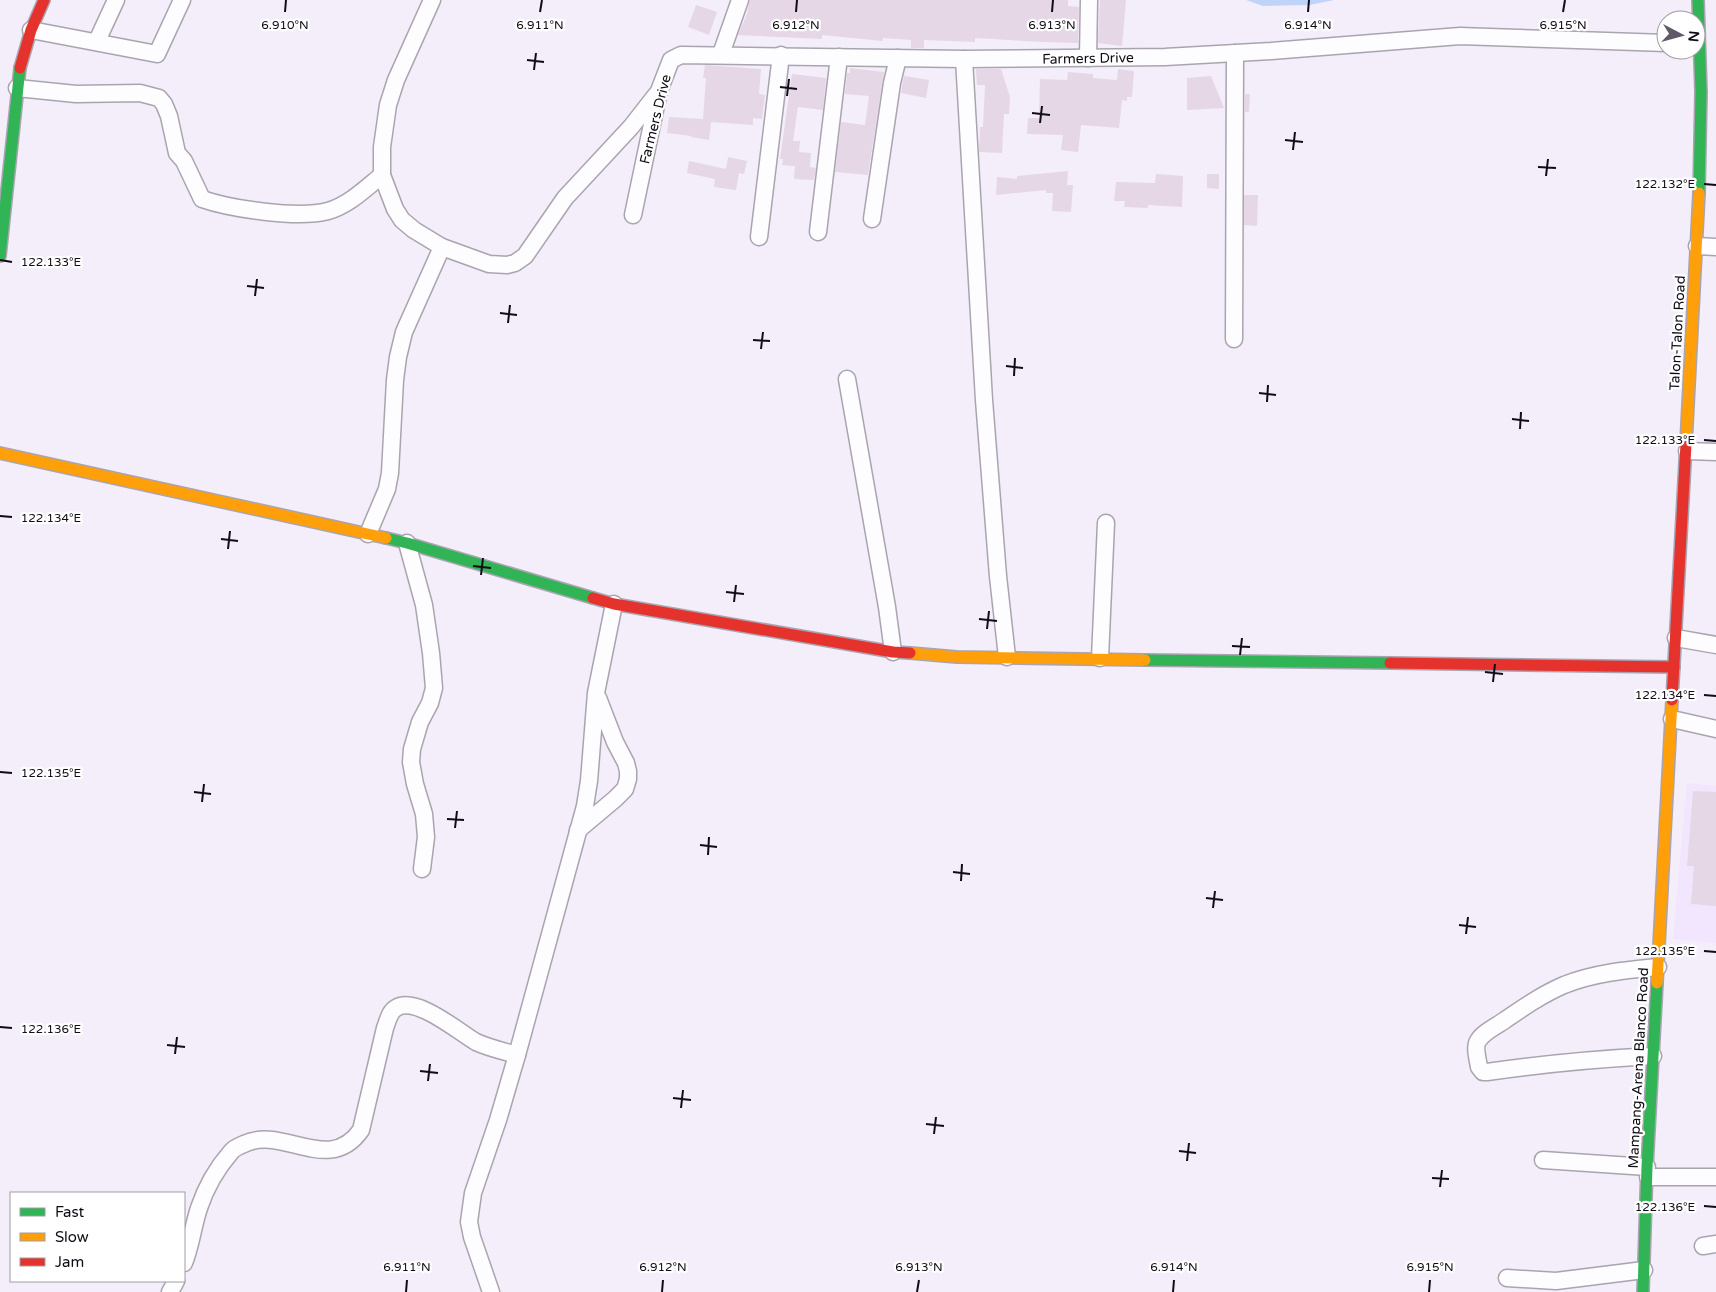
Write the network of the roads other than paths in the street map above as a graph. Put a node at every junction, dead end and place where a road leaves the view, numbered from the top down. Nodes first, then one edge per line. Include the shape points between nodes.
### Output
1 (44, 0) edge
2 (116, 0) edge
3 (182, 0) edge
4 (432, 0) edge
5 (740, 0) edge
6 (1089, 0) edge
7 (31, 30) junction
8 (96, 41) junction
9 (1656, 43) edge
10 (1235, 53) junction
11 (721, 54) junction
12 (781, 55) junction
13 (839, 57) junction
14 (898, 58) junction
15 (964, 58) junction
16 (1088, 58) junction
17 (1699, 60) edge
18 (17, 88) junction
19 (659, 91) junction
20 (382, 175) junction
21 (633, 215) dead end
22 (872, 219) dead end
23 (818, 232) dead end
24 (759, 237) dead end
25 (1696, 246) junction
26 (442, 247) junction
27 (1716, 247) edge
28 (0, 256) edge
29 (1234, 339) dead end
30 (847, 379) dead end
31 (1686, 450) junction
32 (1716, 452) edge
33 (0, 453) edge
34 (1106, 523) dead end
35 (368, 534) junction
36 (407, 543) junction
37 (614, 604) junction
38 (1676, 638) junction
39 (1716, 645) edge
40 (893, 652) junction
41 (1007, 657) junction
42 (1100, 658) junction
43 (1674, 667) junction
44 (596, 693) junction
45 (1672, 719) junction
46 (1716, 729) edge
47 (578, 830) junction
48 (422, 869) dead end
49 (1658, 967) junction
50 (517, 1055) junction
51 (1653, 1056) junction
52 (1543, 1160) dead end
53 (1647, 1172) junction
54 (1716, 1177) edge
55 (185, 1259) edge
56 (1644, 1270) junction
57 (1508, 1278) dead end
58 (491, 1292) edge
59 (1643, 1292) edge

1 - 7 street
2 - 8 street
3 - 8 street via 157,54
4 - 20 street via 388,105
5 - 11 street
6 - 16 street
7 - 8 street
7 - 18 street
9 - 10 street, Farmers Drive via 1460,36
10 - 16 street, Farmers Drive
10 - 29 street
11 - 12 street, Farmers Drive
11 - 19 street, Farmers Drive via 675,56
12 - 13 street, Farmers Drive
12 - 24 street
13 - 14 street, Farmers Drive
13 - 23 street
14 - 15 street, Farmers Drive
14 - 22 street
15 - 16 street, Farmers Drive
15 - 41 street via 984,400
17 - 25 street, Talon-Talon Road via 1701,130
18 - 20 street via 76,94 140,93 159,98 169,116 177,153 202,199 221,206 302,214 328,211 347,202
18 - 28 street
19 - 21 street, Farmers Drive
19 - 26 street via 632,127 565,198 525,256 507,265 489,264
20 - 26 street via 402,220
25 - 27 street
25 - 31 street, Talon-Talon Road
26 - 35 street via 404,332 395,380 390,474
30 - 40 street
31 - 32 street
31 - 38 street, Talon-Talon Road
33 - 35 street
34 - 42 street
35 - 36 street
36 - 37 street
36 - 48 street via 424,605 434,688 420,722 411,762 426,837
37 - 40 street
37 - 44 street
38 - 39 street
38 - 43 street, Talon-Talon Road
40 - 41 street
41 - 42 street
42 - 43 street
43 - 45 street, Mampang-Arena Blanco Road
44 - 47 street via 588,781
44 - 47 street via 626,763 628,779 615,799
45 - 46 street
45 - 49 street, Mampang-Arena Blanco Road
47 - 50 street
49 - 51 street, Mampang-Arena Blanco Road
49 - 51 street via 1590,976 1565,985 1536,999 1487,1032 1476,1046 1478,1067 1483,1072 1592,1059
50 - 55 street via 475,1041 446,1020 430,1013 397,1006 385,1028 360,1130 353,1141 327,1151 261,1140 232,1149 210,1180
50 - 58 street via 470,1211 472,1237
51 - 53 street, Mampang-Arena Blanco Road
52 - 53 street
53 - 54 street
53 - 56 street, Mampang-Arena Blanco Road
56 - 57 street via 1556,1281
56 - 59 street, Mampang-Arena Blanco Road

